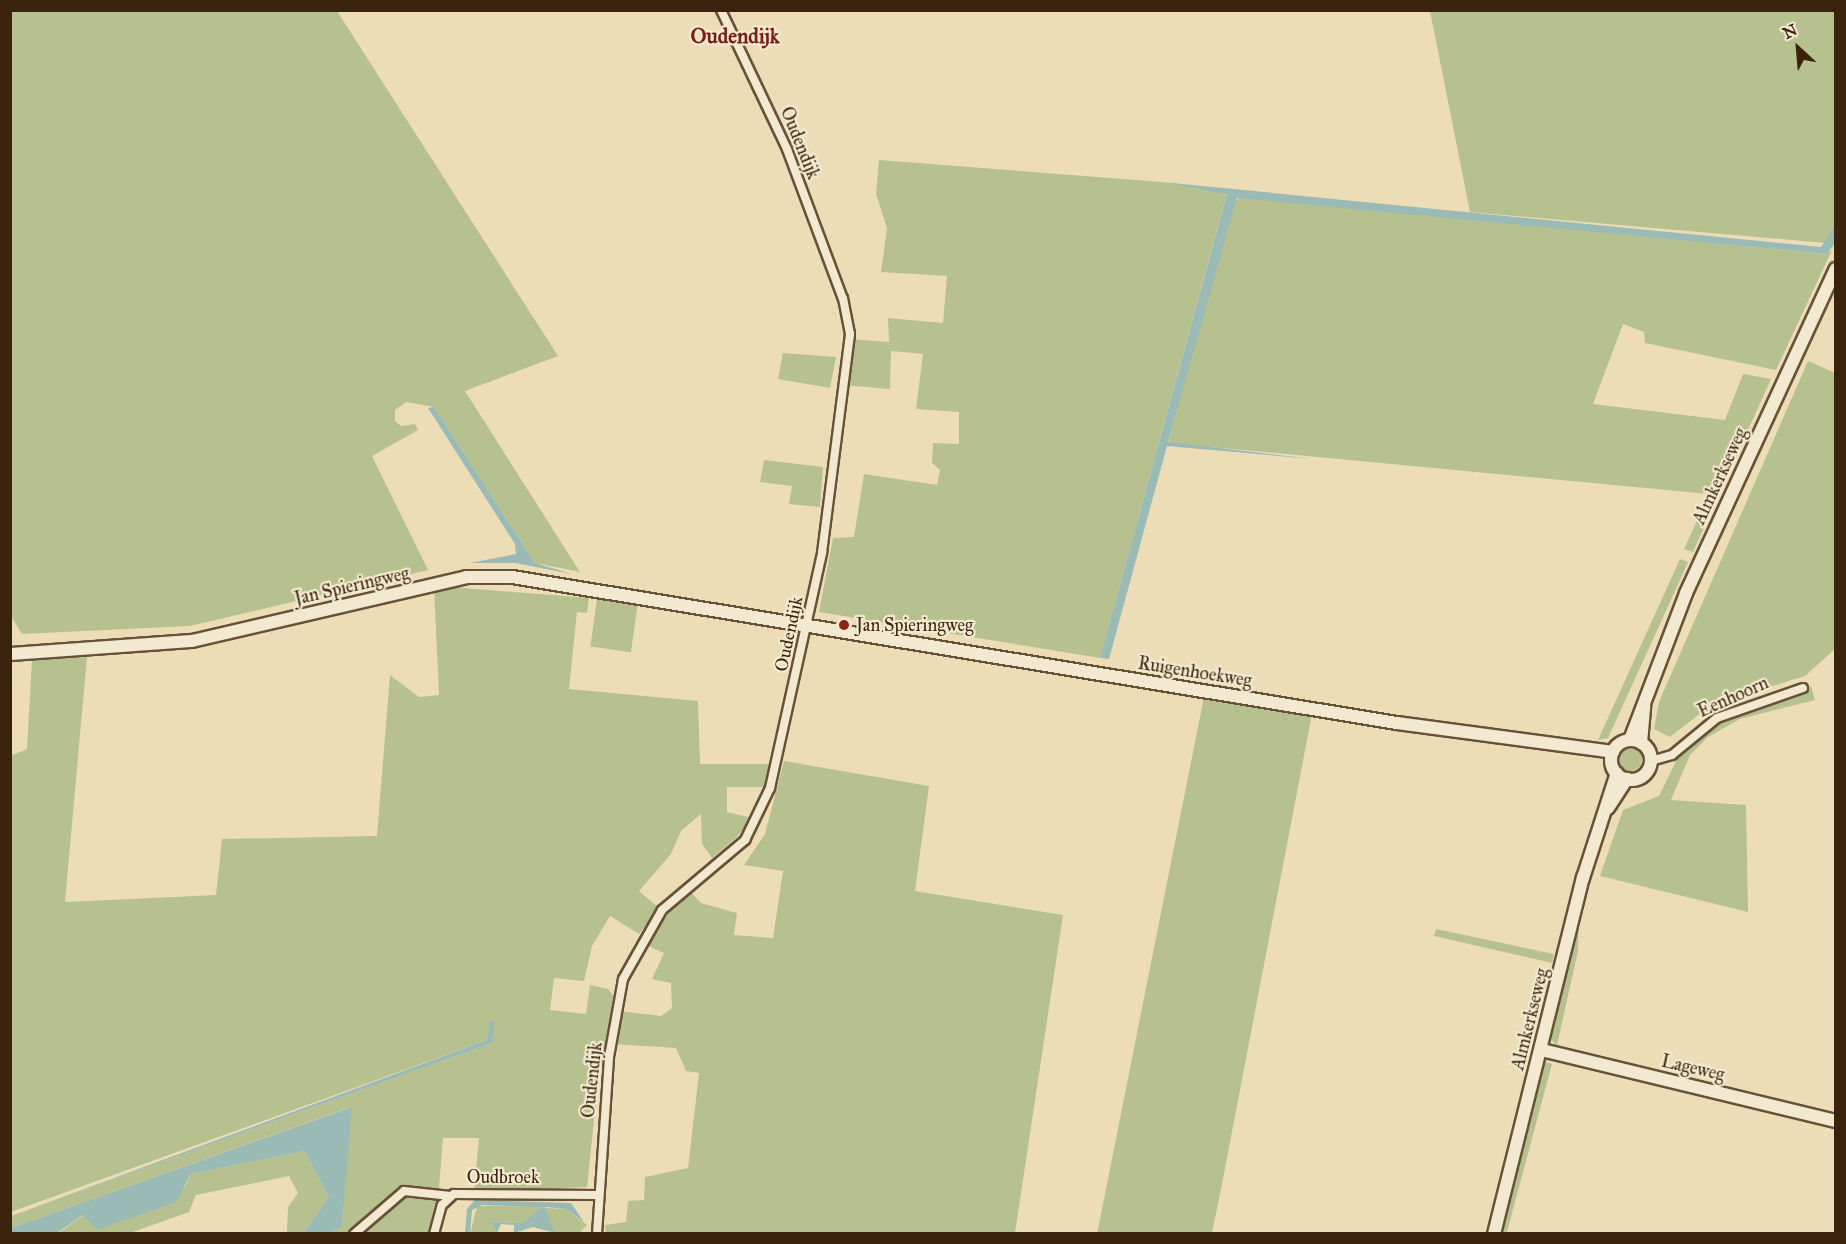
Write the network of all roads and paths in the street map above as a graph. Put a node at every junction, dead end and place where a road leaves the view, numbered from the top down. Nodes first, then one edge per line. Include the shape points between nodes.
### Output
1 (722, 10) edge
2 (1836, 270) edge
3 (808, 626) junction
4 (10, 654) edge
5 (1803, 688) dead end
6 (1635, 741) junction
7 (1612, 757) junction
8 (1651, 761) junction
9 (1622, 776) junction
10 (1542, 1050) junction
11 (1836, 1121) edge
12 (597, 1195) junction
13 (451, 1196) junction
14 (354, 1233) edge
15 (434, 1233) edge
16 (597, 1233) edge
17 (1494, 1233) edge

1 - 3 street, Oudendijk via 786,149 848,311 850,334
2 - 6 street, Almkerkseweg via 1686,593 1644,700
3 - 4 street, Jan Spieringweg via 512,578 466,577 192,641
3 - 7 street, Ruigenhoekweg
3 - 12 street, Oudendijk via 755,826 662,910 623,979 609,1057
5 - 8 street, Eenhoorn via 1717,718 1672,755
6 - 7 street
6 - 8 street
7 - 9 street
8 - 9 street via 1640,777
9 - 10 street, Almkerkseweg via 1604,813
10 - 11 street, Lageweg
10 - 17 street, Almkerkseweg
12 - 13 street, Oudbroek
12 - 16 street, Oudendijk
13 - 14 street via 404,1191
13 - 15 street, Oudbroek

